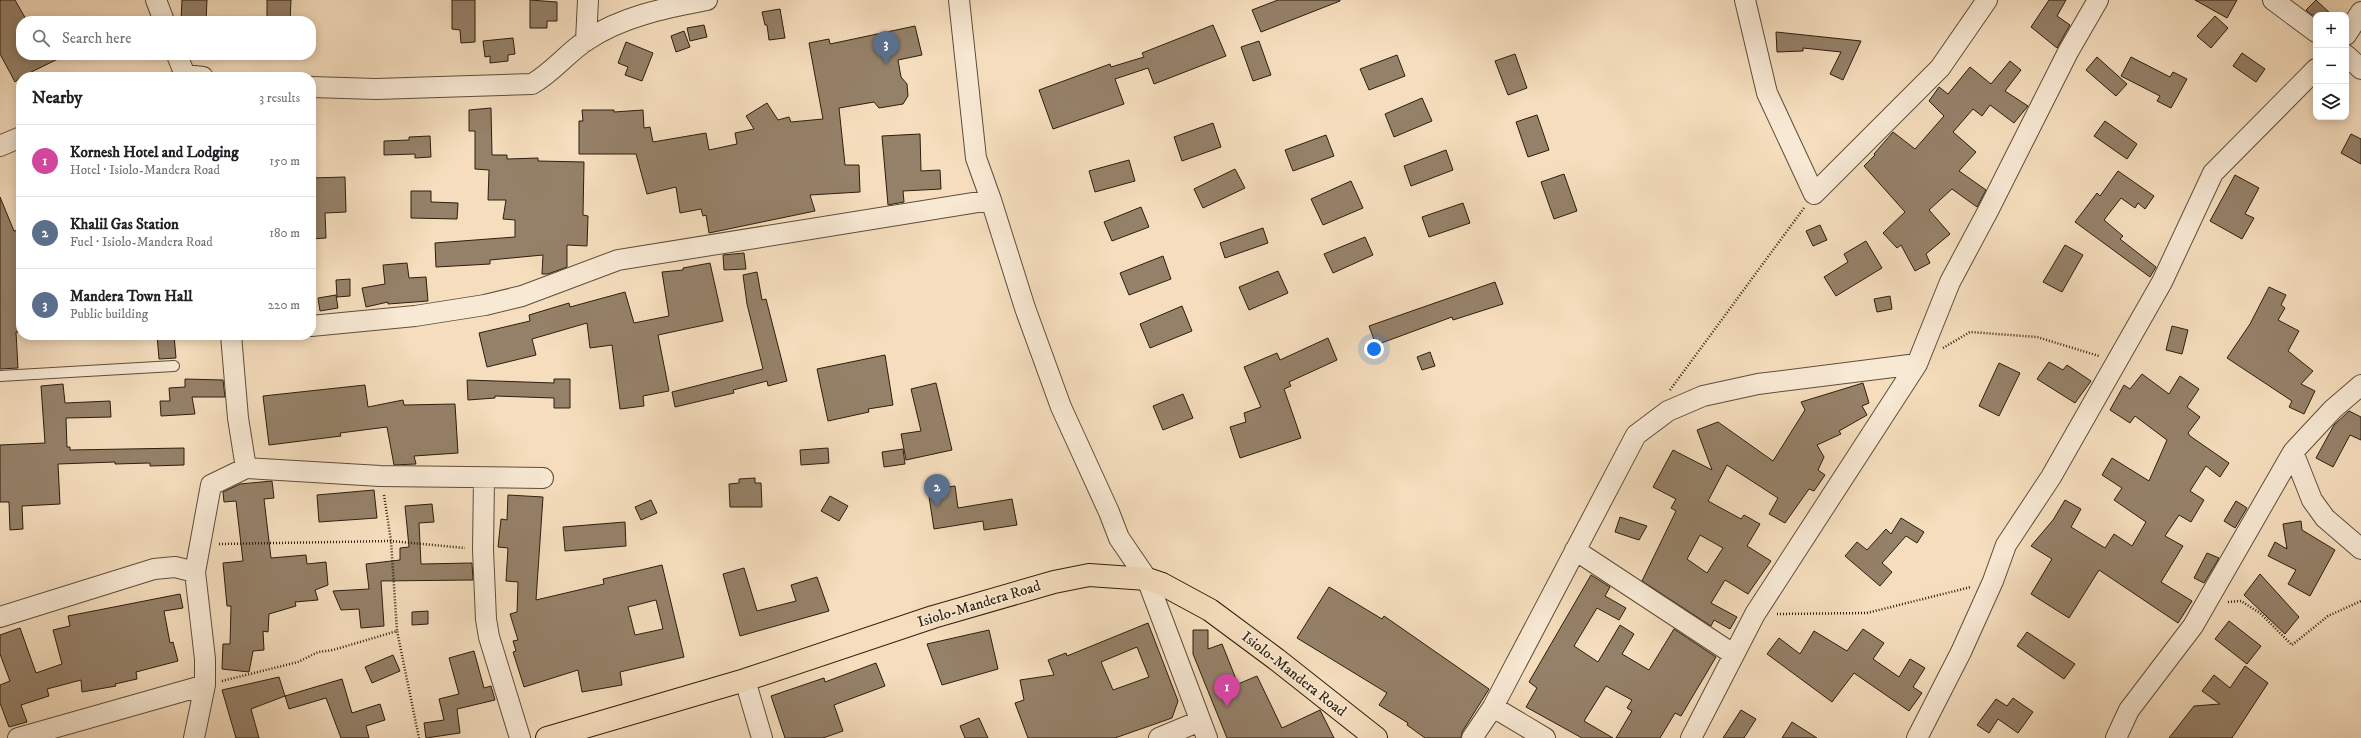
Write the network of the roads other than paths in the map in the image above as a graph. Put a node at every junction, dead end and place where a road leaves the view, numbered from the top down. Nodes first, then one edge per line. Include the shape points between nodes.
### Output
1 (156, 0) edge
2 (588, 0) edge
3 (707, 0) edge
4 (959, 0) edge
5 (1746, 0) edge
6 (1987, 0) edge
7 (2098, 0) edge
8 (2273, 0) edge
9 (2361, 12) edge
10 (162, 16) edge
11 (2313, 30) edge
12 (2349, 30) edge
13 (586, 41) junction
14 (2349, 59) edge
15 (180, 60) edge
16 (2361, 69) edge
17 (187, 72) edge
18 (2313, 73) edge
19 (316, 87) edge
20 (16, 139) edge
21 (0, 146) edge
22 (991, 200) junction
23 (316, 326) edge
24 (231, 340) edge
25 (1917, 364) junction
26 (174, 366) dead end
27 (0, 376) edge
28 (2361, 385) edge
29 (2293, 452) junction
30 (246, 468) junction
31 (484, 478) junction
32 (543, 478) dead end
33 (1575, 550) junction
34 (2361, 550) edge
35 (196, 572) junction
36 (1147, 579) junction
37 (0, 617) edge
38 (1733, 654) junction
39 (745, 680) junction
40 (205, 685) junction
41 (1493, 707) junction
42 (1204, 730) edge
43 (18, 738) edge
44 (194, 738) edge
45 (520, 738) edge
46 (547, 738) edge
47 (762, 738) edge
48 (1159, 738) edge
49 (1376, 738) edge
50 (1472, 738) edge
51 (1545, 738) edge
52 (1691, 738) edge
53 (1917, 738) edge
54 (2116, 738) edge

1 - 10 street
2 - 13 street
3 - 13 street via 666,8 631,19
4 - 22 street via 976,158
5 - 6 street via 1767,93 1814,194 1940,68
7 - 25 street via 2068,52 1950,282
8 - 11 street
9 - 12 street
13 - 19 street via 546,76 532,84 376,89
14 - 16 street
15 - 17 street
18 - 53 street via 2213,173 2162,282 2051,477 2006,545 1961,652
20 - 21 street
22 - 23 street via 618,260 522,296 485,305 414,316
22 - 36 street via 1025,308 1061,407 1109,512 1118,538
24 - 30 street via 238,418
25 - 33 street via 1758,384 1703,396 1668,412 1636,435
25 - 38 street via 1755,614
26 - 27 lane
28 - 29 street via 2333,409
29 - 34 street via 2312,500 2325,518
29 - 54 street via 2193,626 2129,710
30 - 31 street via 380,476
30 - 35 street via 211,485
31 - 32 street
31 - 45 street via 482,550 489,637
33 - 38 street
33 - 41 street
35 - 37 street via 175,567 154,569
35 - 40 street via 206,659
36 - 39 highway, Isiolo-Mandera Road via 1089,575 1054,582 933,617
36 - 42 street
36 - 49 highway, Isiolo-Mandera Road via 1162,584 1210,610
38 - 52 street
39 - 46 highway, Isiolo-Mandera Road
39 - 47 street
40 - 43 street
40 - 44 street
41 - 50 street
41 - 51 street
42 - 48 street

